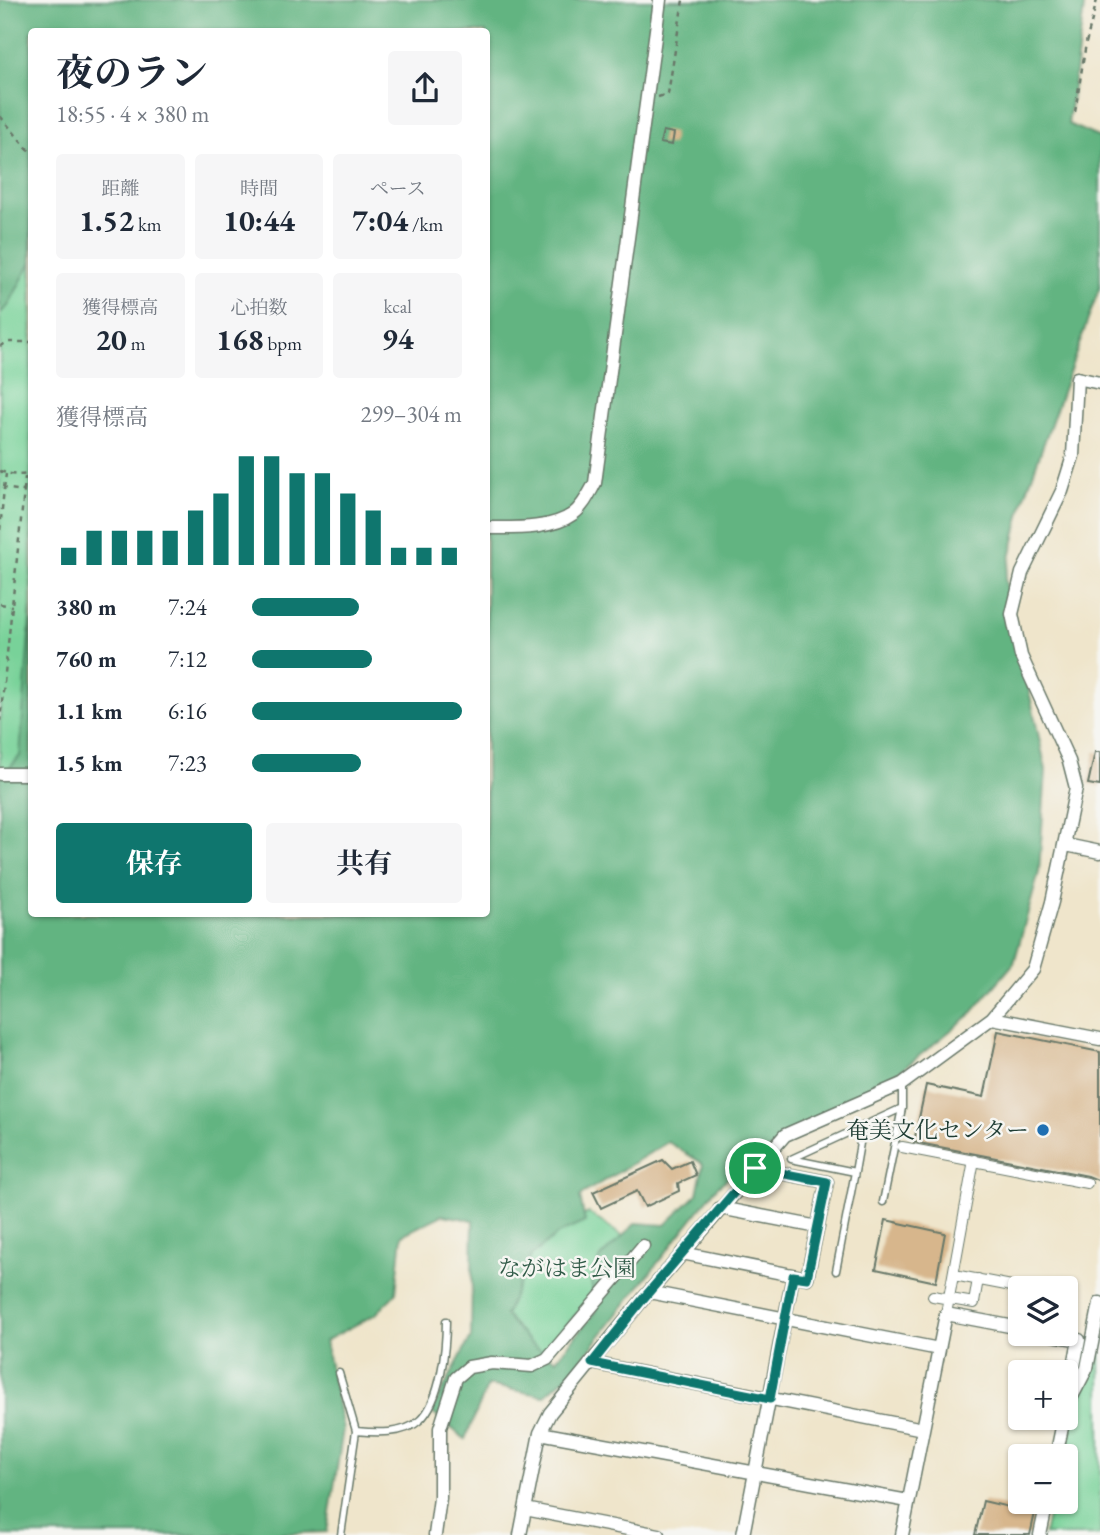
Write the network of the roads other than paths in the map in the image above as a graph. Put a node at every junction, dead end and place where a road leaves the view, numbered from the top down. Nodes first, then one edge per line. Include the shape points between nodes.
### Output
1 (660, 0) edge
2 (1100, 383) edge
3 (490, 528) edge
4 (0, 774) edge
5 (28, 774) edge
6 (1066, 845) junction
7 (1100, 852) edge
8 (992, 1018) junction
9 (1100, 1039) edge
10 (902, 1084) junction
11 (902, 1108) junction
12 (863, 1126) junction
13 (902, 1147) dead end
14 (974, 1160) junction
15 (755, 1168) junction
16 (855, 1172) junction
17 (1087, 1183) dead end
18 (883, 1202) dead end
19 (720, 1208) junction
20 (818, 1227) junction
21 (643, 1246) dead end
22 (682, 1253) junction
23 (836, 1271) dead end
24 (954, 1275) junction
25 (793, 1276) junction
26 (978, 1279) junction
27 (1008, 1285) edge
28 (649, 1292) junction
29 (933, 1296) dead end
30 (949, 1298) junction
31 (1100, 1303) edge
32 (946, 1314) junction
33 (785, 1319) junction
34 (446, 1321) dead end
35 (1008, 1326) edge
36 (939, 1349) junction
37 (592, 1363) junction
38 (339, 1373) dead end
39 (1078, 1385) edge
40 (770, 1399) junction
41 (923, 1429) junction
42 (356, 1431) junction
43 (540, 1433) junction
44 (756, 1472) junction
45 (908, 1501) junction
46 (525, 1509) junction
47 (1044, 1514) edge
48 (341, 1535) edge
49 (435, 1535) edge
50 (520, 1535) edge
51 (659, 1535) edge
52 (743, 1535) edge
53 (902, 1535) edge
54 (1040, 1535) edge

1 - 3 street via 595,483 573,515 547,525
2 - 6 street via 1077,378 1073,456 1062,492 1022,573 1012,614 1021,656 1069,761 1076,788
4 - 5 street
6 - 7 street
6 - 8 street via 1033,969
8 - 9 street
8 - 10 street
10 - 11 lane
10 - 15 street via 785,1135
11 - 12 lane
11 - 18 lane
12 - 16 lane
12 - 16 lane via 791,1159
13 - 14 street
14 - 17 street
14 - 24 street
15 - 19 street
15 - 20 street via 827,1182
16 - 23 lane
19 - 20 street
19 - 22 street
20 - 25 street via 807,1278
21 - 49 street via 547,1359 532,1366 492,1363 469,1367 456,1378 440,1428
22 - 25 street
22 - 28 street
24 - 26 street
24 - 30 street
25 - 33 street
26 - 27 street
26 - 30 street via 974,1303
28 - 33 street
28 - 37 street
29 - 30 street
30 - 32 street
31 - 39 street via 1087,1368
32 - 35 street
32 - 36 street
33 - 36 street
33 - 40 street
34 - 42 lane via 440,1377 419,1420 381,1433
36 - 41 street
37 - 40 street
37 - 43 street via 550,1413
38 - 42 lane
40 - 41 street
40 - 44 street
41 - 45 street
42 - 48 lane
43 - 44 street
43 - 46 street
44 - 45 street
44 - 52 street
45 - 53 street
46 - 50 street
46 - 51 street
47 - 54 street

